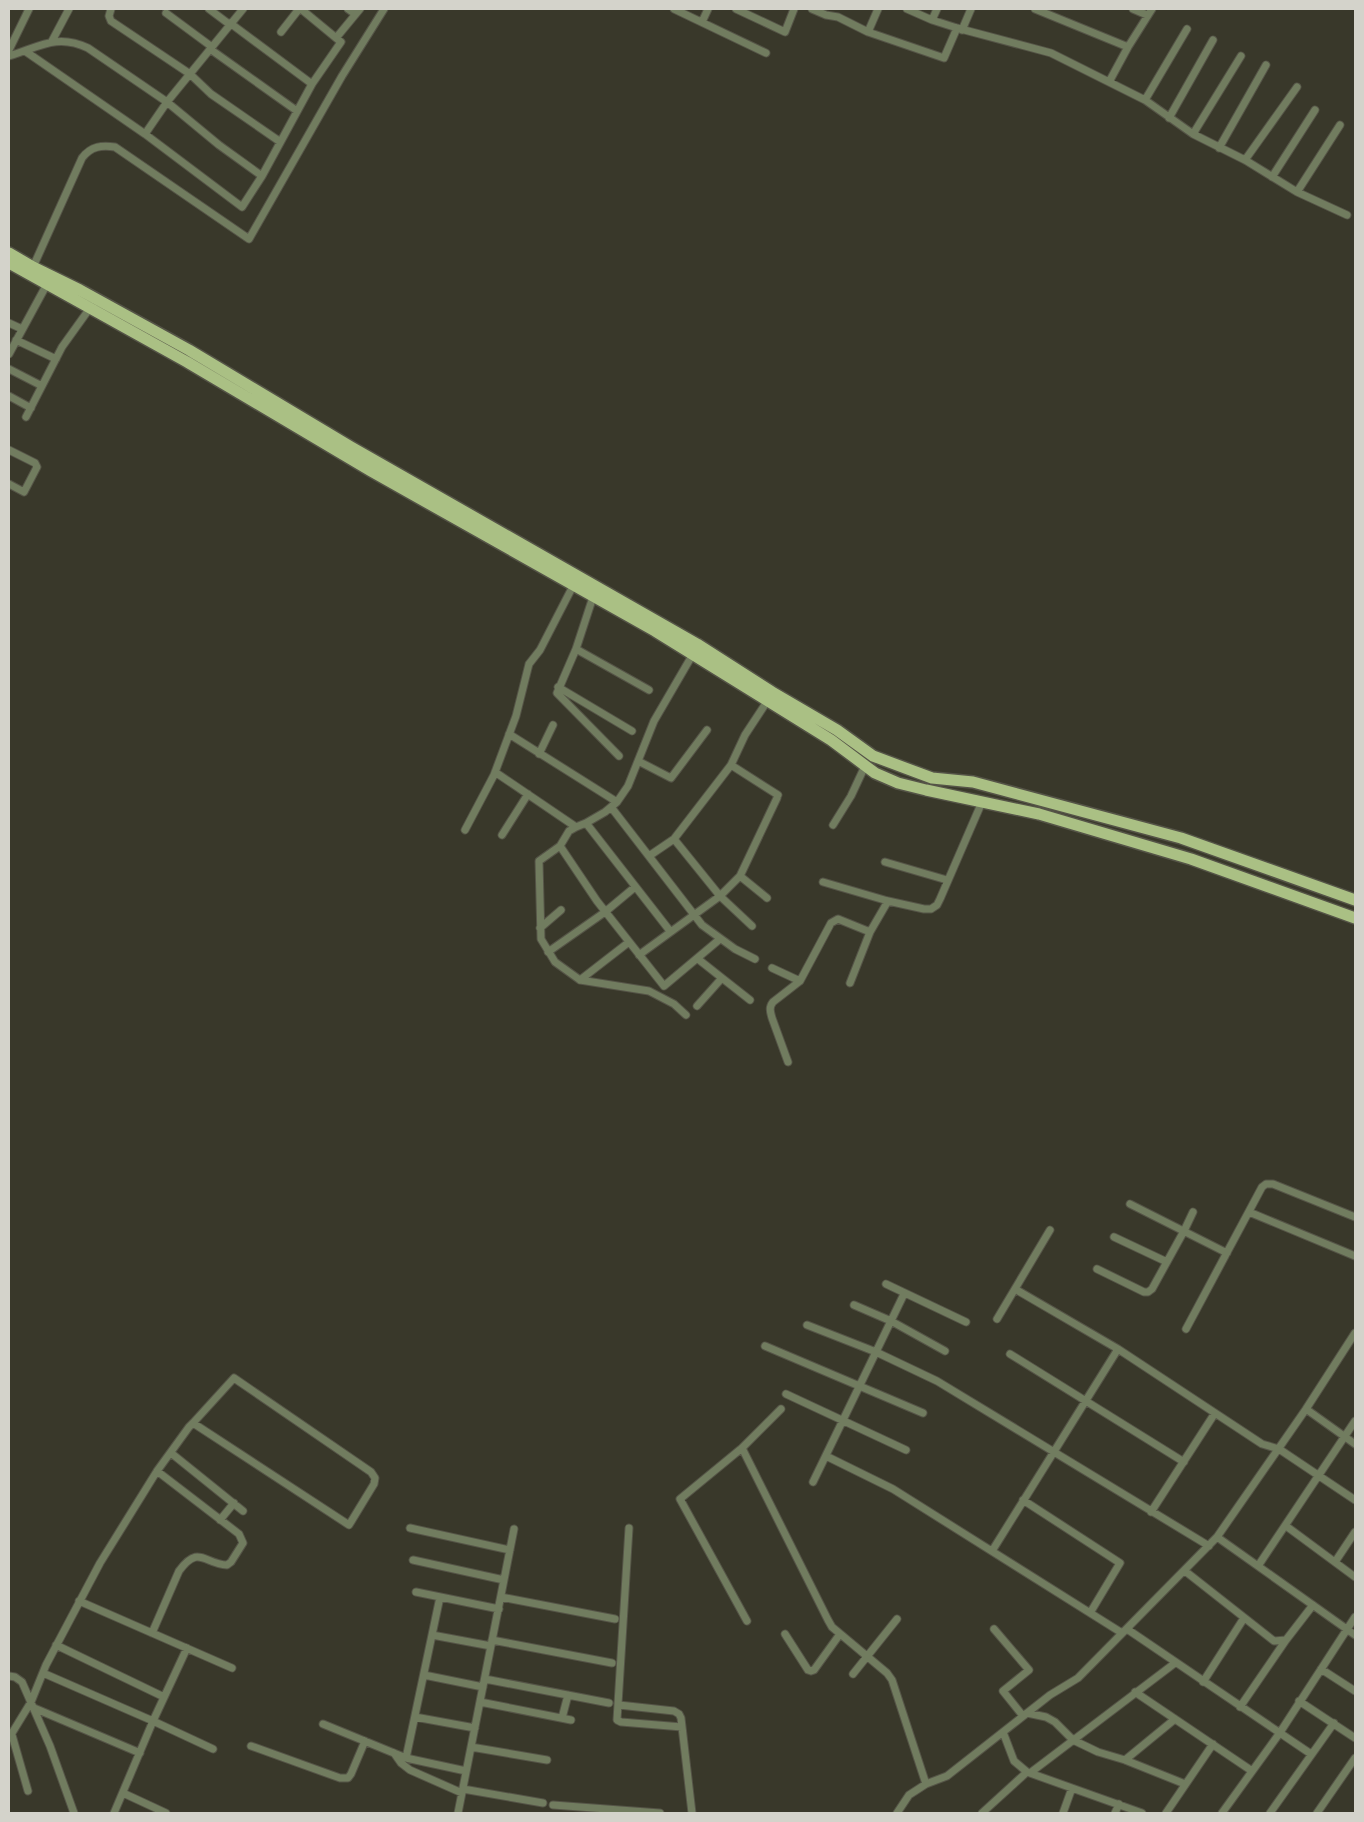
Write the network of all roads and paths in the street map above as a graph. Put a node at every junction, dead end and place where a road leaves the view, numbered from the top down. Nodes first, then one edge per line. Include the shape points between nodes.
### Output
1 (30, 9) edge
2 (69, 9) edge
3 (111, 9) edge
4 (208, 9) edge
5 (243, 9) edge
6 (300, 9) edge
7 (348, 9) edge
8 (384, 9) edge
9 (674, 9) edge
10 (708, 9) edge
11 (736, 9) edge
12 (794, 9) edge
13 (812, 9) edge
14 (841, 9) edge
15 (878, 9) edge
16 (907, 9) edge
17 (937, 9) edge
18 (971, 9) edge
19 (1035, 9) edge
20 (1133, 9) edge
21 (917, 11) edge
22 (166, 12) dead end
23 (357, 12) edge
24 (1150, 12) edge
25 (838, 17) junction
26 (932, 20) junction
27 (702, 22) junction
28 (230, 23) junction
29 (960, 29) junction
30 (1187, 29) dead end
31 (281, 32) dead end
32 (868, 32) junction
33 (336, 38) junction
34 (1213, 40) dead end
35 (52, 41) junction
36 (1128, 47) junction
37 (211, 48) junction
38 (9, 50) edge
39 (25, 51) junction
40 (766, 53) dead end
41 (9, 56) edge
42 (1241, 56) dead end
43 (1266, 65) dead end
44 (190, 74) junction
45 (1109, 82) junction
46 (312, 84) junction
47 (1297, 87) dead end
48 (1145, 100) junction
49 (167, 102) junction
50 (1315, 110) dead end
51 (297, 111) junction
52 (1169, 118) junction
53 (1340, 125) dead end
54 (146, 134) junction
55 (1193, 134) junction
56 (279, 141) junction
57 (1219, 148) junction
58 (1245, 160) junction
59 (262, 176) junction
60 (1272, 177) junction
61 (1297, 192) junction
62 (1347, 215) dead end
63 (9, 253) edge
64 (9, 263) edge
65 (33, 267) junction
66 (47, 284) junction
67 (90, 308) junction
68 (9, 323) edge
69 (22, 329) junction
70 (16, 340) junction
71 (9, 354) edge
72 (56, 359) junction
73 (9, 369) edge
74 (42, 386) junction
75 (9, 396) edge
76 (30, 408) junction
77 (26, 417) dead end
78 (9, 450) edge
79 (9, 484) edge
80 (573, 586) junction
81 (593, 597) junction
82 (576, 649) junction
83 (692, 654) junction
84 (745, 680) junction
85 (558, 687) junction
86 (649, 690) dead end
87 (768, 700) junction
88 (553, 725) dead end
89 (707, 730) dead end
90 (632, 731) dead end
91 (509, 734) junction
92 (539, 754) junction
93 (619, 756) dead end
94 (638, 761) junction
95 (731, 766) junction
96 (865, 766) junction
97 (495, 772) junction
98 (528, 794) junction
99 (982, 802) junction
100 (614, 805) junction
101 (586, 823) junction
102 (833, 825) dead end
103 (576, 827) junction
104 (465, 830) dead end
105 (502, 835) dead end
106 (674, 839) junction
107 (560, 846) junction
108 (649, 856) junction
109 (885, 862) dead end
110 (740, 876) junction
111 (947, 880) junction
112 (823, 882) dead end
113 (635, 887) junction
114 (720, 896) junction
115 (767, 898) dead end
116 (1355, 900) edge
117 (888, 901) junction
118 (561, 910) dead end
119 (605, 912) junction
120 (693, 914) junction
121 (1355, 918) edge
122 (752, 926) dead end
123 (540, 928) junction
124 (670, 931) junction
125 (870, 932) junction
126 (720, 939) junction
127 (629, 942) junction
128 (548, 952) junction
129 (639, 955) junction
130 (698, 959) junction
131 (755, 959) dead end
132 (772, 968) dead end
133 (722, 978) junction
134 (580, 980) junction
135 (800, 981) junction
136 (850, 983) dead end
137 (750, 1000) dead end
138 (697, 1006) dead end
139 (686, 1015) dead end
140 (788, 1062) dead end
141 (1130, 1204) dead end
142 (1192, 1212) dead end
143 (1249, 1212) junction
144 (1355, 1217) edge
145 (1050, 1230) dead end
146 (1184, 1231) junction
147 (1114, 1237) dead end
148 (1227, 1253) junction
149 (1355, 1256) edge
150 (1167, 1262) junction
151 (1097, 1269) dead end
152 (886, 1284) dead end
153 (1015, 1289) junction
154 (904, 1294) junction
155 (854, 1305) dead end
156 (998, 1319) dead end
157 (891, 1321) junction
158 (966, 1322) dead end
159 (808, 1325) dead end
160 (1186, 1329) dead end
161 (1355, 1333) edge
162 (765, 1346) dead end
163 (1118, 1349) junction
164 (945, 1351) dead end
165 (876, 1352) junction
166 (1010, 1354) dead end
167 (860, 1386) junction
168 (786, 1394) dead end
169 (1086, 1400) junction
170 (781, 1409) dead end
171 (1306, 1409) junction
172 (1216, 1413) junction
173 (924, 1414) dead end
174 (1355, 1421) edge
175 (842, 1422) junction
176 (193, 1423) junction
177 (1344, 1436) junction
178 (1355, 1444) edge
179 (742, 1448) junction
180 (1279, 1449) junction
181 (906, 1450) dead end
182 (1054, 1452) junction
183 (171, 1453) junction
184 (826, 1456) junction
185 (1184, 1462) junction
186 (157, 1471) junction
187 (1320, 1475) junction
188 (813, 1482) dead end
189 (1023, 1500) junction
190 (1355, 1500) edge
191 (234, 1503) junction
192 (244, 1511) dead end
193 (1151, 1512) junction
194 (220, 1520) junction
195 (1286, 1526) junction
196 (410, 1528) dead end
197 (629, 1528) dead end
198 (514, 1529) dead end
199 (1355, 1532) edge
200 (1218, 1538) junction
201 (1209, 1546) junction
202 (510, 1550) junction
203 (992, 1551) junction
204 (412, 1560) dead end
205 (1335, 1562) junction
206 (1258, 1566) junction
207 (1185, 1571) junction
208 (1355, 1577) edge
209 (504, 1580) junction
210 (416, 1592) dead end
211 (440, 1597) junction
212 (501, 1597) junction
213 (79, 1601) junction
214 (1313, 1605) junction
215 (498, 1609) junction
216 (1090, 1613) junction
217 (1355, 1617) edge
218 (1244, 1618) junction
219 (615, 1619) dead end
220 (897, 1619) dead end
221 (746, 1620) dead end
222 (994, 1629) dead end
223 (1348, 1629) junction
224 (1125, 1631) junction
225 (152, 1633) junction
226 (785, 1634) dead end
227 (840, 1634) junction
228 (1355, 1635) edge
229 (432, 1636) junction
230 (1286, 1640) junction
231 (492, 1643) junction
232 (56, 1645) junction
233 (186, 1648) junction
234 (868, 1657) junction
235 (612, 1663) dead end
236 (1175, 1663) junction
237 (232, 1668) dead end
238 (1321, 1669) junction
239 (43, 1673) junction
240 (853, 1674) dead end
241 (9, 1676) edge
242 (424, 1676) junction
243 (485, 1678) junction
244 (1203, 1682) junction
245 (483, 1687) junction
246 (1355, 1691) edge
247 (1135, 1692) junction
248 (568, 1695) junction
249 (164, 1697) junction
250 (1299, 1701) junction
251 (480, 1702) junction
252 (610, 1703) dead end
253 (32, 1705) junction
254 (619, 1705) junction
255 (1240, 1707) junction
256 (1025, 1715) junction
257 (415, 1717) junction
258 (562, 1718) junction
259 (1174, 1719) junction
260 (571, 1720) dead end
261 (153, 1721) junction
262 (1334, 1723) junction
263 (323, 1724) dead end
264 (682, 1727) junction
265 (475, 1728) junction
266 (1003, 1732) junction
267 (1279, 1734) junction
268 (10, 1736) edge
269 (1355, 1738) edge
270 (1073, 1740) junction
271 (365, 1741) junction
272 (1213, 1744) junction
273 (251, 1746) dead end
274 (471, 1747) junction
275 (213, 1750) dead end
276 (140, 1753) junction
277 (393, 1753) junction
278 (1311, 1754) junction
279 (406, 1758) junction
280 (1355, 1758) edge
281 (547, 1760) dead end
282 (1125, 1760) junction
283 (466, 1771) junction
284 (1252, 1771) junction
285 (1029, 1773) junction
286 (926, 1784) junction
287 (1185, 1784) junction
288 (1072, 1788) junction
289 (28, 1791) dead end
290 (463, 1791) junction
291 (123, 1793) junction
292 (543, 1803) dead end
293 (1119, 1804) junction
294 (553, 1805) dead end
295 (74, 1813) edge
296 (114, 1813) edge
297 (166, 1813) edge
298 (458, 1813) edge
299 (660, 1813) edge
300 (692, 1813) edge
301 (897, 1813) edge
302 (982, 1813) edge
303 (1062, 1813) edge
304 (1115, 1813) edge
305 (1142, 1813) edge
306 (1166, 1813) edge
307 (1222, 1813) edge
308 (1270, 1813) edge
309 (1317, 1813) edge

1 - 38 street
2 - 35 street
3 - 44 street via 110,21
4 - 28 street
5 - 28 street
6 - 31 street
6 - 33 street
7 - 23 street
8 - 65 street via 249,239 115,147 99,146 87,151 82,158
9 - 27 street
10 - 27 street
11 - 12 street via 785,32
13 - 25 street
14 - 25 street
15 - 32 street
16 - 21 street
17 - 26 street
18 - 29 street
19 - 36 street
20 - 24 street
21 - 26 street
22 - 37 street
23 - 33 street
24 - 36 street
25 - 32 street
26 - 29 street
27 - 40 street
28 - 37 street
28 - 46 street
29 - 32 street via 944,58
29 - 45 street via 1051,53
30 - 48 street
33 - 46 street via 341,42
34 - 52 street
35 - 39 street
35 - 49 street via 66,40 88,48
36 - 45 street
37 - 44 street
37 - 51 street
39 - 41 street
39 - 54 street
42 - 55 street
43 - 57 street
44 - 49 street
44 - 56 street via 211,94
45 - 48 street
46 - 51 street
47 - 58 street
48 - 52 street
49 - 54 street
49 - 59 street
50 - 60 street
51 - 56 street
52 - 55 street
53 - 61 street
54 - 59 street via 242,207
55 - 57 street
56 - 59 street
57 - 58 street
58 - 60 street
60 - 61 street
61 - 62 street
63 - 65 main road
64 - 66 main road
65 - 84 main road via 189,350 353,448 697,644
66 - 67 main road
66 - 69 street
67 - 72 street
67 - 80 main road
68 - 69 street
69 - 70 street
70 - 71 street
70 - 72 street
72 - 74 street
73 - 74 street
74 - 76 street
75 - 76 street
76 - 77 street
78 - 79 street via 38,467 24,492
80 - 81 main road
80 - 91 street via 540,650 528,664
81 - 82 street
81 - 83 main road
82 - 85 street
82 - 86 street
83 - 84 main road
83 - 94 street via 654,721
84 - 87 main road
84 - 116 main road via 837,730 873,756 922,775 973,782 1181,838
85 - 90 street
85 - 93 street via 557,695
87 - 95 street via 745,735
87 - 96 main road
88 - 92 street
89 - 94 street via 671,778
91 - 92 street
91 - 97 street
92 - 100 street
94 - 100 street via 628,786
95 - 106 street
95 - 110 street via 778,796
96 - 99 main road via 898,782
96 - 102 street
97 - 98 street
97 - 104 street
98 - 103 street
98 - 105 street
99 - 111 street
99 - 121 main road via 1039,814 1191,859
100 - 101 street
100 - 108 street
101 - 103 street
101 - 113 street
103 - 107 street
106 - 108 street
106 - 114 street
107 - 119 street
107 - 123 street via 539,862
108 - 120 street
109 - 111 street
110 - 114 street
110 - 115 street
111 - 117 street via 940,899 931,909
112 - 117 street
113 - 119 street
113 - 124 street
114 - 120 street
114 - 122 street
117 - 125 street
118 - 123 street
119 - 127 street
119 - 128 street
120 - 124 street
120 - 126 street
123 - 128 street via 541,939
124 - 129 street
125 - 135 street via 838,919 831,923
125 - 136 street
126 - 130 street
126 - 131 street
127 - 129 street
127 - 134 street
128 - 134 street
129 - 130 street via 664,986
130 - 133 street
132 - 135 street
133 - 137 street
133 - 138 street
134 - 139 street via 649,991 674,1004
135 - 140 street via 770,1006
141 - 146 street
142 - 146 street
143 - 144 street via 1262,1187 1273,1184
143 - 148 street
143 - 149 street
145 - 153 street
146 - 148 street
146 - 150 street
147 - 150 street
148 - 160 street
150 - 151 street via 1148,1292
152 - 154 street
153 - 156 street
153 - 163 street
154 - 157 street
154 - 158 street
155 - 157 street
157 - 164 street
157 - 165 street
159 - 165 street
161 - 171 street
162 - 167 street
163 - 169 street
163 - 172 street
165 - 167 street
165 - 182 street via 937,1380
166 - 169 street
167 - 173 street
167 - 175 street
168 - 175 street
169 - 182 street
169 - 185 street
170 - 179 street
171 - 177 street
171 - 180 street
172 - 180 street via 1262,1444
172 - 185 street
174 - 177 street
175 - 181 street
175 - 184 street
176 - 176 street via 349,1525 374,1484 371,1472 234,1378
176 - 183 street
177 - 178 street
177 - 187 street
179 - 221 street via 680,1499
179 - 227 street via 828,1620
180 - 187 street
180 - 200 street
182 - 189 street
182 - 193 street
183 - 186 street
183 - 191 street
184 - 188 street
184 - 203 street via 893,1489
185 - 193 street
186 - 194 street
186 - 213 street
187 - 190 street
187 - 195 street
189 - 203 street
189 - 216 street via 1120,1563
191 - 192 street
191 - 194 street
193 - 201 street
194 - 225 street via 239,1534 243,1543 227,1565 190,1558 179,1571
195 - 205 street
195 - 206 street
196 - 202 street
197 - 254 street
198 - 202 street
199 - 205 street
200 - 201 street
200 - 206 street
201 - 207 street
202 - 209 street
203 - 216 street
204 - 209 street
205 - 208 street
206 - 214 street
207 - 218 street
207 - 224 street
209 - 212 street
210 - 211 street
211 - 215 street
211 - 229 street
212 - 215 street
212 - 219 street
213 - 225 street
213 - 232 street
214 - 223 street
214 - 230 street
215 - 231 street
216 - 224 street
217 - 223 street
218 - 230 street via 1274,1641
218 - 244 street
220 - 234 street
222 - 256 street via 1028,1670 1003,1691
223 - 228 street
223 - 238 street
224 - 236 street
224 - 256 street via 1078,1678
225 - 233 street
226 - 227 street via 811,1671
227 - 234 street
229 - 231 street
229 - 242 street
230 - 255 street
231 - 235 street
231 - 243 street
232 - 239 street
232 - 249 street
233 - 237 street
233 - 249 street
234 - 240 street
234 - 286 street via 892,1680
236 - 244 street
236 - 247 street
238 - 246 street
238 - 250 street
239 - 253 street
239 - 261 street
241 - 253 street via 22,1682
242 - 245 street
242 - 257 street
243 - 245 street
243 - 248 street
244 - 255 street
245 - 251 street
247 - 259 street
247 - 270 street
248 - 252 street
248 - 258 street
249 - 261 street
250 - 262 street
250 - 267 street
251 - 258 street
251 - 265 street
253 - 268 street
253 - 276 street
253 - 295 street
254 - 264 street via 677,1712
254 - 264 street via 619,1721
255 - 267 street
256 - 266 street
256 - 270 street via 1046,1717
257 - 265 street
257 - 279 street
258 - 260 street
259 - 272 street
259 - 282 street
261 - 275 street
261 - 276 street
262 - 269 street
262 - 278 street
263 - 271 street
264 - 300 street
265 - 274 street
266 - 285 street via 1014,1761
266 - 286 street via 948,1776
267 - 278 street
267 - 284 street
268 - 289 street
270 - 282 street
270 - 285 street
271 - 273 street via 351,1774 345,1778
271 - 277 street
272 - 284 street
272 - 287 street
274 - 281 street
274 - 283 street
276 - 291 street
277 - 279 street
277 - 290 street via 410,1770
278 - 308 street
279 - 283 street
280 - 309 street
282 - 287 street
283 - 290 street
284 - 307 street
285 - 288 street
285 - 302 street
286 - 301 street via 909,1795
287 - 306 street
288 - 293 street
288 - 303 street
290 - 292 street
290 - 298 street
291 - 296 street
291 - 297 street
293 - 304 street
293 - 305 street
294 - 299 street

